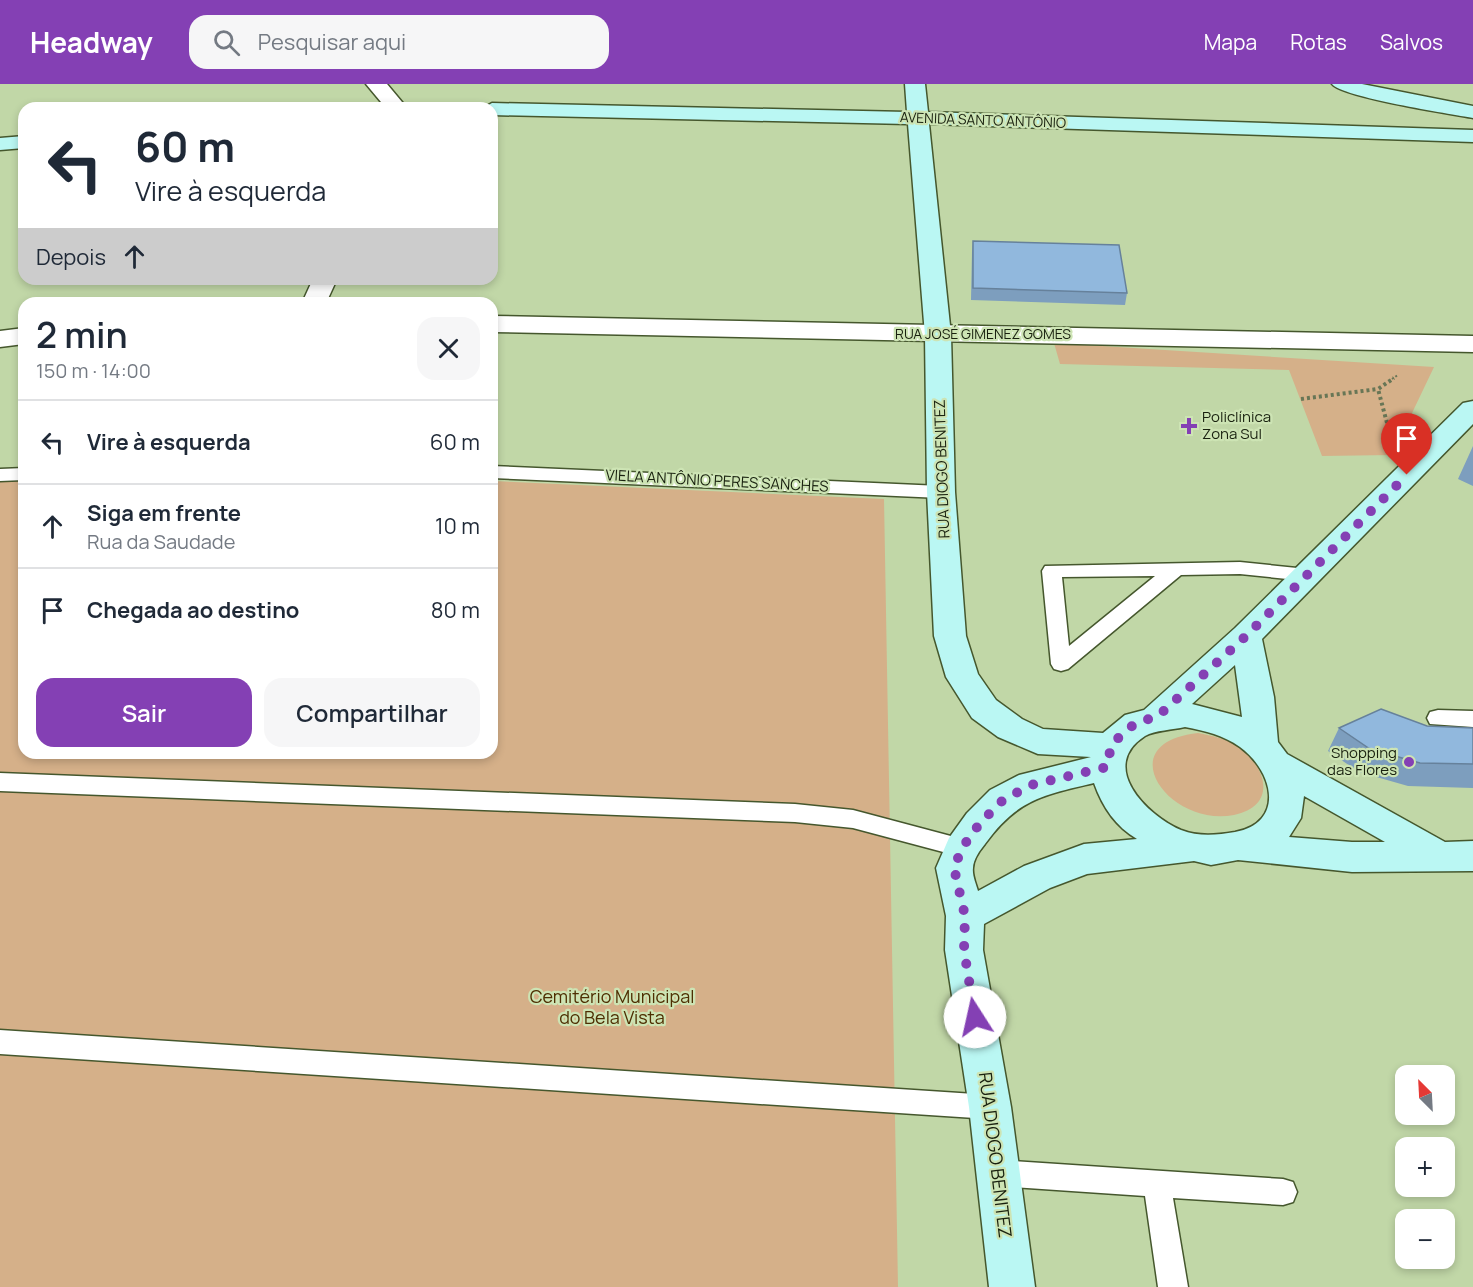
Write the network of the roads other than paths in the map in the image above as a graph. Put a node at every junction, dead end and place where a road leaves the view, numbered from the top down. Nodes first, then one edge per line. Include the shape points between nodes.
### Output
1 (376, 84) edge
2 (915, 84) edge
3 (1351, 87) edge
4 (392, 102) edge
5 (498, 109) edge
6 (1473, 112) edge
7 (920, 118) junction
8 (1320, 130) junction
9 (1473, 132) edge
10 (1473, 136) edge
11 (18, 142) edge
12 (0, 144) edge
13 (498, 324) edge
14 (938, 335) junction
15 (18, 337) edge
16 (0, 339) edge
17 (1473, 344) edge
18 (1473, 409) edge
19 (498, 472) edge
20 (18, 474) edge
21 (0, 475) edge
22 (941, 492) junction
23 (1175, 570) junction
24 (1307, 575) junction
25 (1246, 636) junction
26 (1158, 716) junction
27 (1438, 718) dead end
28 (1473, 719) edge
29 (1270, 755) junction
30 (1109, 757) junction
31 (0, 782) edge
32 (1243, 847) junction
33 (962, 848) junction
34 (1199, 849) junction
35 (1456, 856) edge
36 (965, 916) junction
37 (0, 1042) edge
38 (990, 1107) junction
39 (996, 1173) junction
40 (1156, 1184) junction
41 (1282, 1192) dead end
42 (1012, 1287) edge
43 (1173, 1287) edge

1 - 4 street
2 - 7 street, RUA DIOGO BENITEZ
3 - 6 street
3 - 8 street via 1363,103 1357,112
3 - 9 street
5 - 7 street, AVENIDA SANTO ANTÔNIO
7 - 8 street, AVENIDA SANTO ANTÔNIO
7 - 14 street, RUA DIOGO BENITEZ
8 - 10 street, AVENIDA SANTO ANTÔNIO
11 - 12 street
13 - 14 street, RUA JOSÉ GIMENEZ GOMES
14 - 17 street, RUA JOSÉ GIMENEZ GOMES via 1069,334
14 - 22 street, RUA DIOGO BENITEZ
15 - 16 street
18 - 24 street
19 - 22 lane, VIELA ANTÔNIO PERES SANCHES
20 - 21 lane
22 - 30 street, RUA DIOGO BENITEZ via 950,636 962,677 984,709 1010,728 1038,741
23 - 23 lane via 1052,571 1061,664 1087,642
23 - 24 lane via 1240,568
24 - 25 street
25 - 26 street
25 - 29 street
26 - 29 street via 1213,720 1238,730
26 - 30 street via 1136,723
27 - 28 lane
29 - 32 street via 1287,785 1288,806 1279,825 1262,839
29 - 35 street
30 - 33 street, RUA DIOGO BENITEZ via 1031,785 1003,800
30 - 34 street via 1109,784 1120,806 1168,841
31 - 33 lane via 795,813 853,819
32 - 34 street
32 - 35 street via 1352,857
33 - 36 street, RUA DIOGO BENITEZ via 954,868
34 - 36 street via 1084,859 1037,878
36 - 38 street, RUA DIOGO BENITEZ via 964,950
37 - 38 lane
38 - 39 street, RUA DIOGO BENITEZ
39 - 40 lane
39 - 42 street, RUA DIOGO BENITEZ
40 - 41 lane
40 - 43 lane

